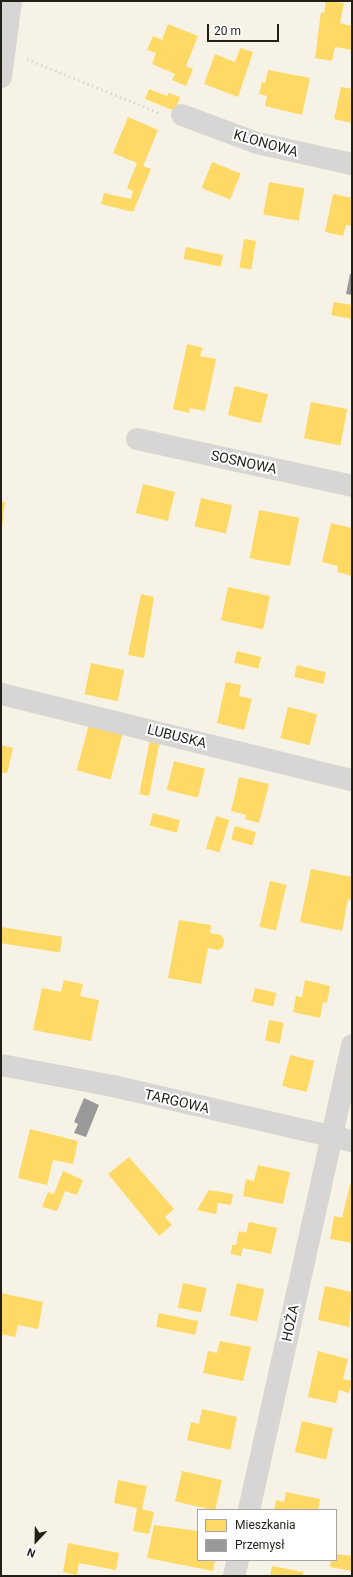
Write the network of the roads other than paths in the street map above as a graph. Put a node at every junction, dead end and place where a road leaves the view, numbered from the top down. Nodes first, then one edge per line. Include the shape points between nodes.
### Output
1 (11, 1) edge
2 (1, 77) edge
3 (182, 115) road end
4 (352, 164) edge
5 (137, 439) dead end
6 (352, 486) edge
7 (1, 694) edge
8 (352, 780) edge
9 (352, 1045) edge
10 (1, 1065) edge
11 (331, 1136) junction
12 (352, 1141) edge
13 (249, 1509) edge
14 (238, 1561) edge
15 (234, 1576) edge

1 - 2 street
3 - 4 street, KLONOWA via 257,143
5 - 6 street, SOSNOWA
7 - 8 street, LUBUSKA
9 - 11 street, HOŻA
10 - 11 street, TARGOWA via 113,1086
11 - 12 street, TARGOWA
11 - 13 street, HOŻA
14 - 15 street

